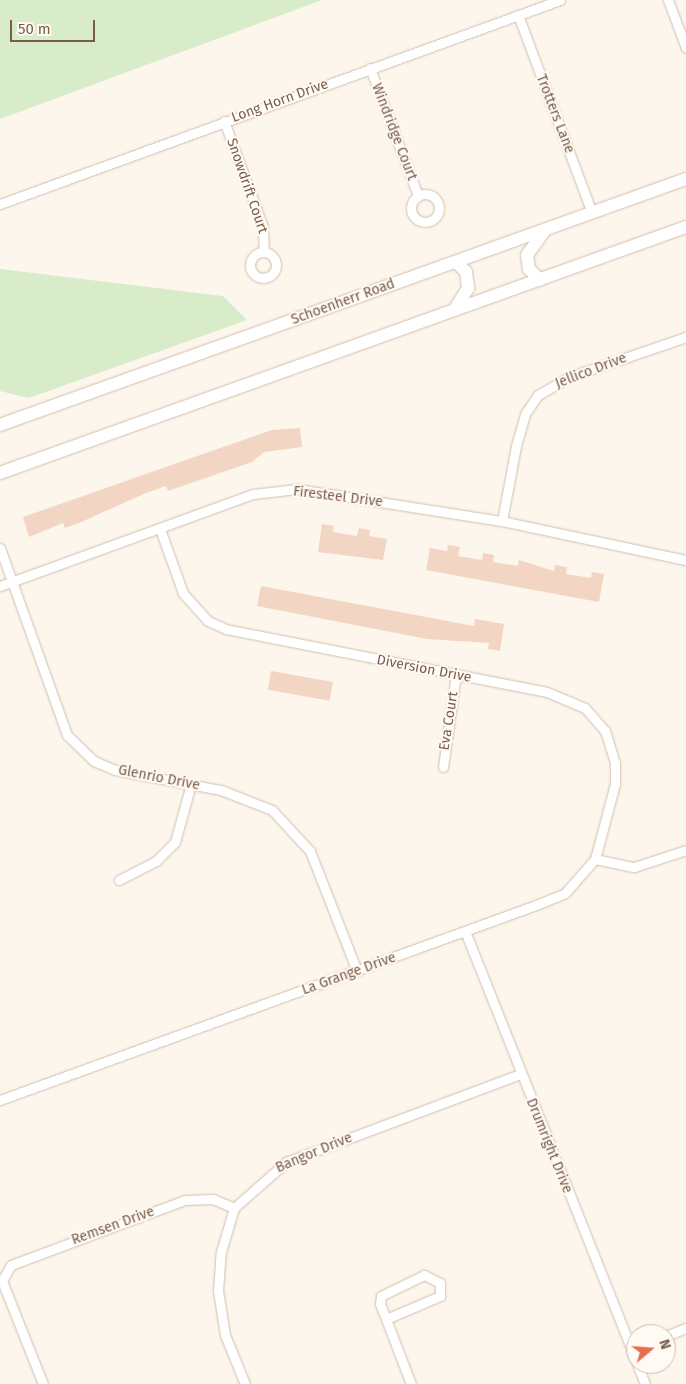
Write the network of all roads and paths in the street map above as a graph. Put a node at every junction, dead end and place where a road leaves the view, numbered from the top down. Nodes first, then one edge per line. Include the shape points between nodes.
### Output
1 (560, 0) edge
2 (668, 0) edge
3 (518, 15) junction
4 (686, 48) edge
5 (370, 68) junction
6 (224, 122) junction
7 (686, 179) edge
8 (418, 196) dead end
9 (0, 204) edge
10 (592, 213) junction
11 (686, 227) edge
12 (545, 230) junction
13 (264, 251) dead end
14 (456, 262) junction
15 (540, 280) junction
16 (453, 311) junction
17 (686, 337) edge
18 (0, 426) edge
19 (0, 473) edge
20 (502, 521) junction
21 (160, 528) junction
22 (0, 548) edge
23 (686, 560) edge
24 (12, 581) junction
25 (0, 586) edge
26 (456, 675) junction
27 (443, 767) dead end
28 (191, 784) junction
29 (686, 850) edge
30 (595, 858) junction
31 (119, 880) dead end
32 (465, 931) junction
33 (357, 971) junction
34 (520, 1074) junction
35 (0, 1100) edge
36 (234, 1208) junction
37 (386, 1319) junction
38 (626, 1329) edge
39 (43, 1384) edge
40 (244, 1384) edge
41 (411, 1384) edge

1 - 3 street, Long Horn Drive
2 - 4 street
3 - 5 street, Long Horn Drive
3 - 10 street, Trotters Lane
5 - 6 street, Long Horn Drive
5 - 8 street, Windridge Court
6 - 9 street, Long Horn Drive
6 - 13 street, Snowdrift Court via 263,227
7 - 10 main road, Schoenherr Road
10 - 12 main road, Schoenherr Road
11 - 15 main road
12 - 14 main road, Schoenherr Road
12 - 15 main road via 527,255 529,269
14 - 16 main road via 466,272 468,288
14 - 18 main road, Schoenherr Road
15 - 16 main road
16 - 19 main road
17 - 20 street, Jellico Drive via 569,377 538,395 525,414 518,438
20 - 21 street, Firesteel Drive via 297,489 253,494
20 - 23 street, Firesteel Drive
21 - 24 street, Firesteel Drive
21 - 26 street, Diversion Drive via 183,593 208,621 248,635
22 - 24 street, Glenrio Drive
24 - 25 street, Firesteel Drive
24 - 28 street, Glenrio Drive via 64,726 81,751 115,770
26 - 27 street, Eva Court
26 - 30 street, Diversion Drive via 567,698 600,724 612,747 615,784
28 - 31 street via 175,842 156,861
28 - 33 street, Glenrio Drive via 255,802 294,831 323,877
29 - 30 street via 634,867
30 - 32 street, La Grange Drive via 565,893
32 - 33 street, La Grange Drive
32 - 34 street, Drumright Drive
33 - 35 street, La Grange Drive
34 - 36 street, Bangor Drive via 286,1162
34 - 38 street, Drumright Drive
36 - 39 street, Remsen Drive via 202,1198 126,1219 11,1265 2,1281
36 - 40 street via 221,1252 218,1291 225,1335
37 - 37 street via 380,1304 388,1290 424,1275 440,1283 440,1296
37 - 41 street

